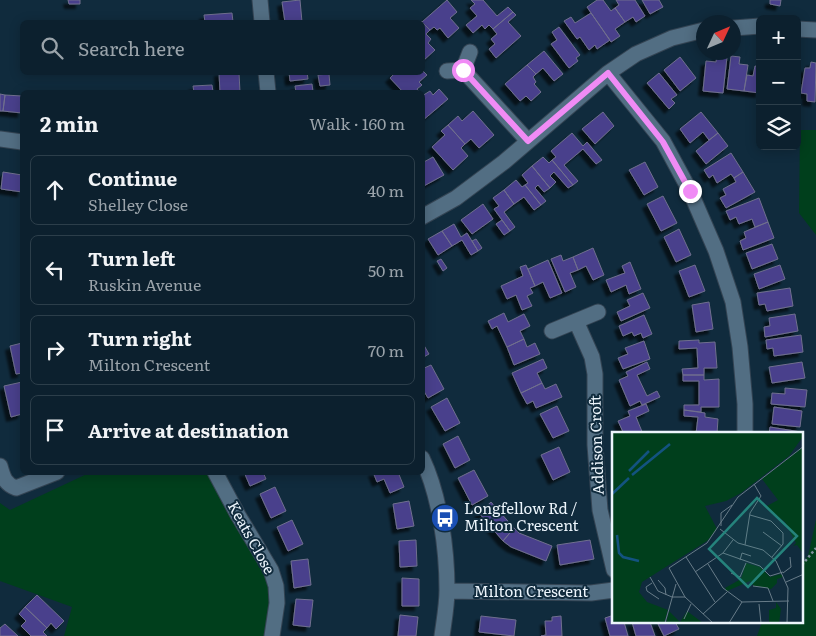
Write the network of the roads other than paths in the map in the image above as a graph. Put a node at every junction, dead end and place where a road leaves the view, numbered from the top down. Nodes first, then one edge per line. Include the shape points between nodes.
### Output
1 (260, 0) edge
2 (262, 20) edge
3 (756, 26) edge
4 (741, 27) edge
5 (801, 29) edge
6 (816, 30) edge
7 (696, 32) edge
8 (470, 52) dead end
9 (463, 70) junction
10 (447, 71) dead end
11 (608, 73) junction
12 (266, 75) edge
13 (268, 90) edge
14 (0, 139) edge
15 (528, 141) junction
16 (20, 142) edge
17 (425, 215) edge
18 (598, 312) dead end
19 (576, 322) junction
20 (552, 331) dead end
21 (745, 432) edge
22 (425, 464) edge
23 (0, 466) edge
24 (49, 475) edge
25 (217, 475) edge
26 (612, 563) edge
27 (612, 590) edge
28 (447, 591) junction
29 (272, 636) edge
30 (442, 636) edge

1 - 2 street
3 - 4 street
5 - 6 street
7 - 11 street via 672,38 636,54
8 - 9 street
9 - 10 street
9 - 15 street
11 - 15 street
11 - 21 street via 663,142 690,191 716,250 733,302 740,347
12 - 13 street
14 - 16 street
15 - 17 street via 456,198
18 - 19 street
19 - 20 street
19 - 26 street, Addison Croft via 592,357 595,374 595,445 600,510
22 - 28 street via 443,535
23 - 24 street via 9,486 16,488
25 - 29 street, Keats Close via 271,570 277,603
27 - 28 street, Milton Crescent
28 - 30 street

